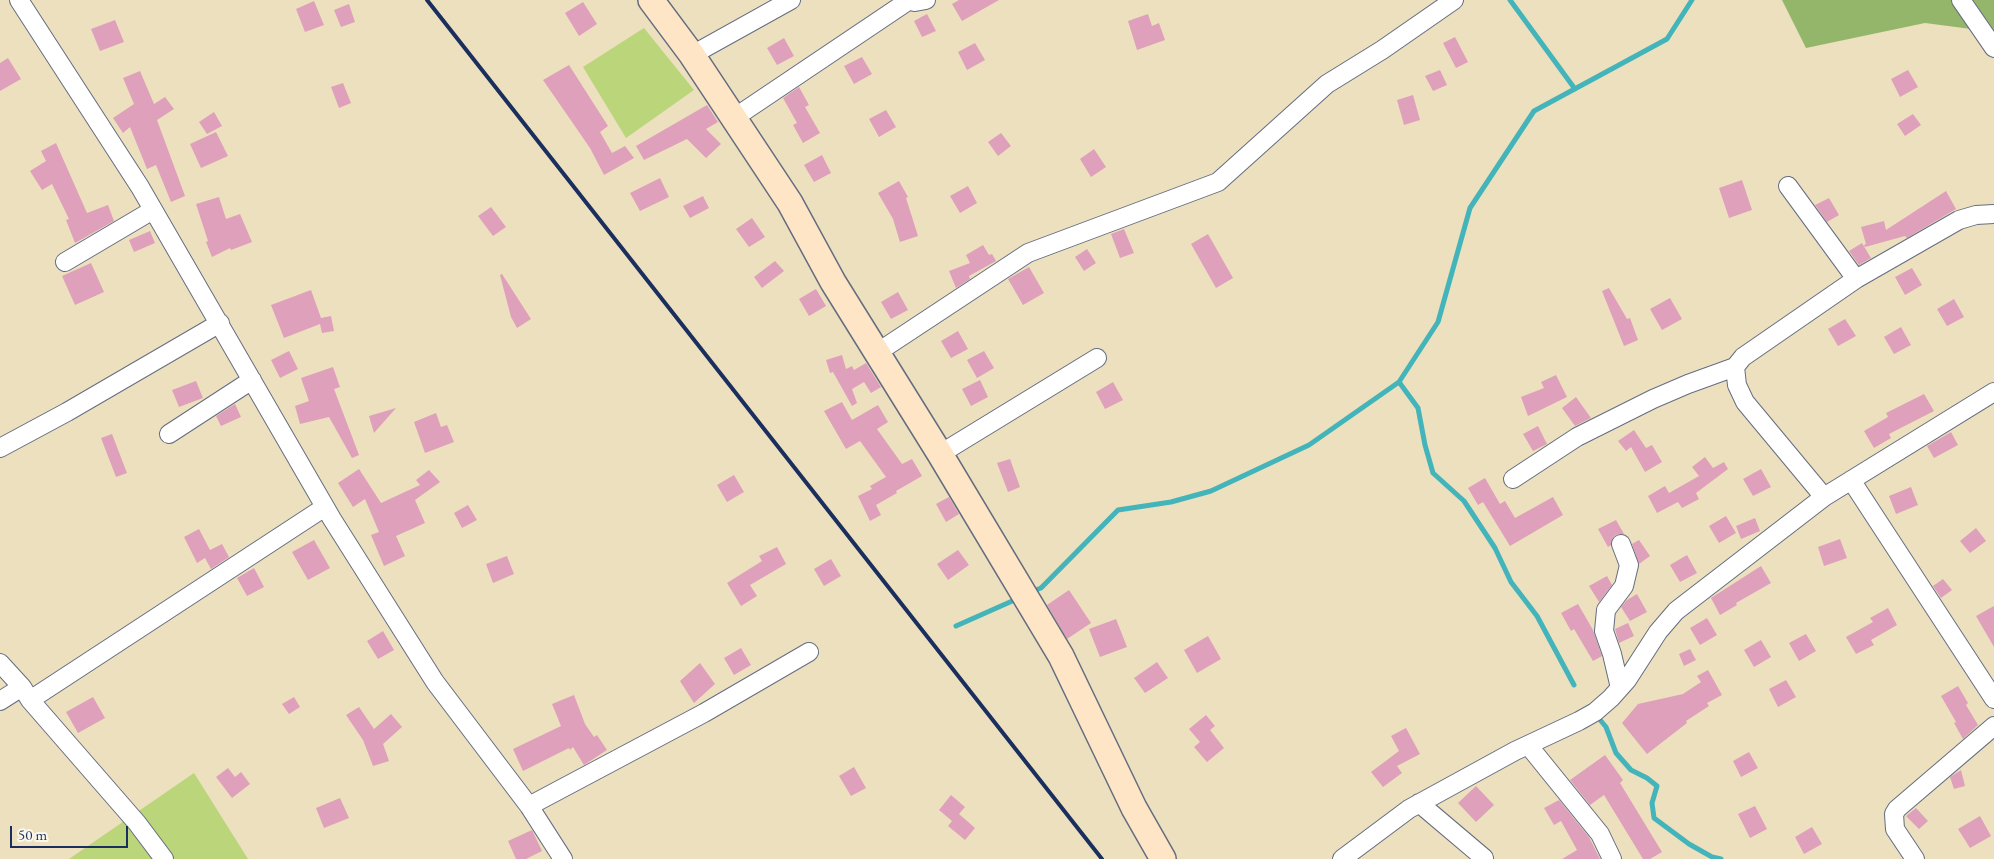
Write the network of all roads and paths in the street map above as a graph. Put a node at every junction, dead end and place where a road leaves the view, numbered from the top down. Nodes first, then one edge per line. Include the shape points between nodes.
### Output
1 (19, 0) edge
2 (651, 0) edge
3 (791, 0) edge
4 (926, 0) edge
5 (1454, 0) edge
6 (1961, 0) edge
7 (907, 1) edge
8 (1994, 48) edge
9 (692, 55) junction
10 (734, 118) junction
11 (1788, 186) dead end
12 (153, 210) junction
13 (1994, 214) edge
14 (65, 262) dead end
15 (1856, 279) junction
16 (220, 324) junction
17 (878, 352) junction
18 (1097, 358) dead end
19 (1736, 367) junction
20 (252, 380) junction
21 (1994, 392) edge
22 (169, 434) dead end
23 (0, 448) edge
24 (940, 454) junction
25 (1513, 479) dead end
26 (1851, 480) junction
27 (1824, 498) junction
28 (325, 507) junction
29 (1621, 544) dead end
30 (809, 652) dead end
31 (0, 663) edge
32 (1620, 688) junction
33 (26, 693) junction
34 (1994, 699) edge
35 (0, 701) edge
36 (1994, 726) edge
37 (1528, 744) junction
38 (1420, 803) junction
39 (530, 806) junction
40 (1484, 858) dead end
41 (164, 859) edge
42 (563, 859) edge
43 (1163, 859) edge
44 (1342, 859) edge
45 (1612, 859) edge
46 (1915, 859) edge

1 - 12 street
2 - 9 main road
3 - 9 street
4 - 7 street
5 - 17 street via 1327,84 1218,182 1028,253
6 - 8 street
7 - 10 street
9 - 10 main road
10 - 17 main road via 790,203 833,282
11 - 15 street
12 - 14 street
12 - 16 street
13 - 15 street via 1976,214 1959,220
15 - 19 street via 1743,357
16 - 20 street
16 - 23 street
17 - 24 main road
18 - 24 street
19 - 25 street via 1670,391 1577,437
19 - 27 street via 1737,385 1745,402
20 - 22 street
20 - 28 street
21 - 26 street
24 - 43 main road via 1061,656 1134,808
26 - 27 street
26 - 34 street
27 - 32 street via 1676,611
28 - 33 street
28 - 39 street via 435,682
29 - 32 street via 1629,565 1624,586 1606,610 1604,631
30 - 39 street via 704,713
31 - 33 street
32 - 37 street via 1595,712 1579,722
33 - 35 street
33 - 41 street
36 - 46 street via 1894,814 1895,829
37 - 38 street
37 - 45 street via 1600,834
38 - 40 street
38 - 44 street
39 - 42 street

